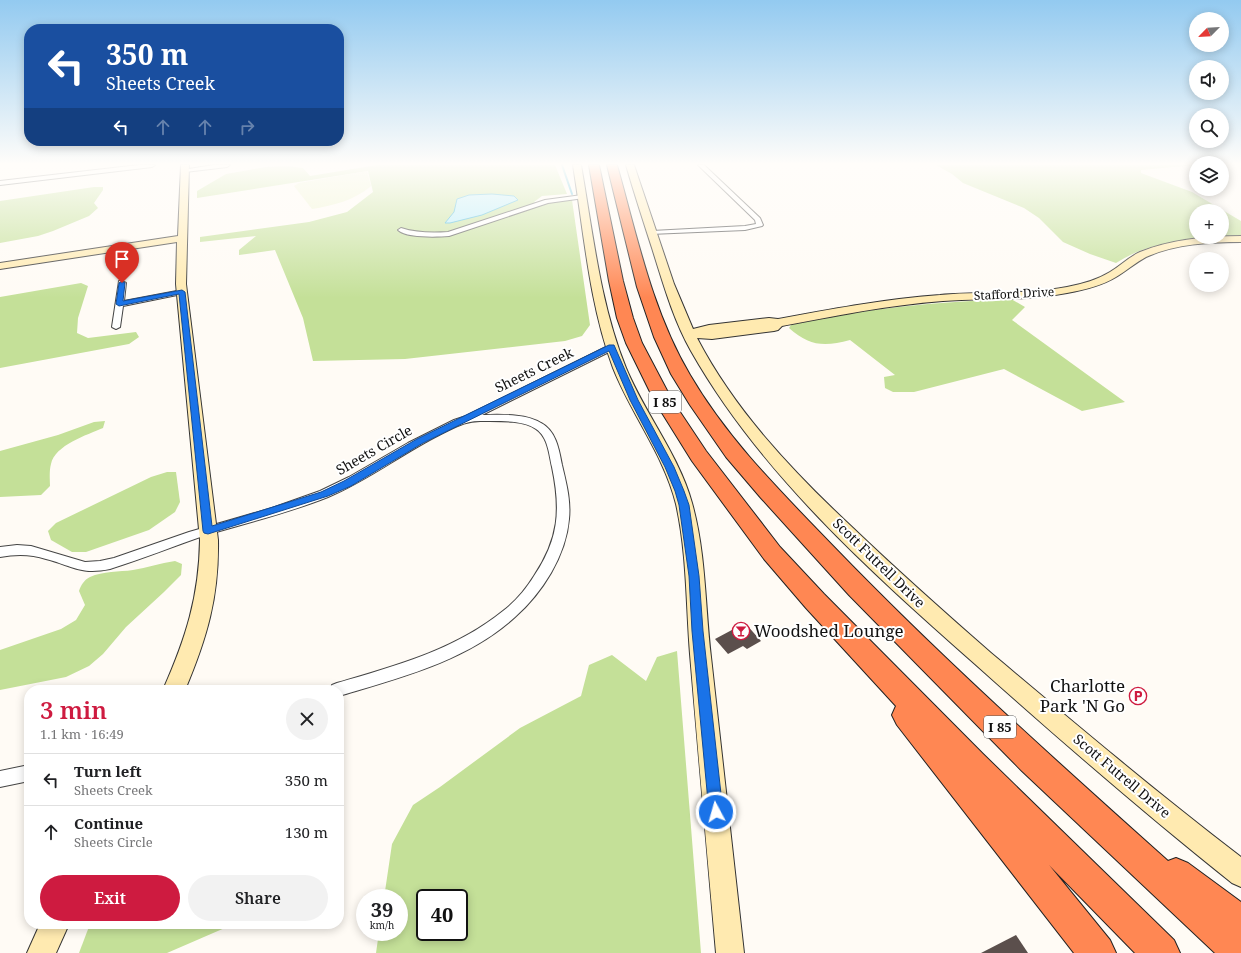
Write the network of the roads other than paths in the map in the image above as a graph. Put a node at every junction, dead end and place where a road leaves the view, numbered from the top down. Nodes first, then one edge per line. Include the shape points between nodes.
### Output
1 (183, 209) edge
2 (522, 209) edge
3 (584, 209) edge
4 (603, 209) edge
5 (624, 209) edge
6 (644, 209) edge
7 (748, 209) edge
8 (401, 230) dead end
9 (652, 233) junction
10 (182, 238) junction
11 (1241, 239) edge
12 (0, 266) edge
13 (122, 283) dead end
14 (182, 292) junction
15 (119, 304) junction
16 (116, 327) dead end
17 (689, 334) junction
18 (612, 347) junction
19 (469, 418) junction
20 (208, 531) junction
21 (0, 552) edge
22 (815, 601) junction
23 (176, 685) edge
24 (344, 688) edge
25 (24, 774) edge
26 (0, 779) edge
27 (1078, 800) junction
28 (1241, 874) edge
29 (1241, 925) edge
30 (53, 929) edge
31 (1241, 952) edge
32 (41, 953) edge
33 (730, 953) edge
34 (1098, 953) edge
35 (1161, 953) edge

1 - 10 street
2 - 8 street via 449,234 428,235
3 - 18 street via 601,308
4 - 22 highway, I 85 via 620,299 634,343 663,400 699,456 772,553
5 - 27 highway, I 85 via 652,312 662,337 680,374 733,452 853,582 1027,754
6 - 9 street, Scott Futrell Drive
7 - 9 street via 758,219 760,225
9 - 17 street, Scott Futrell Drive
10 - 12 street
10 - 14 street
11 - 17 street, Stafford Drive via 1199,241 1162,248 1142,255 1110,276 1094,283 1060,291 906,301 842,310 778,323 774,327 712,335
13 - 15 street
14 - 15 street
14 - 20 street
15 - 16 street
17 - 28 street, Scott Futrell Drive via 710,372 760,440 794,480 866,552 985,660
18 - 19 street, Sheets Creek
18 - 33 street via 634,400 680,491 684,505 694,576
19 - 20 street, Sheets Circle via 400,451 354,480 325,494
19 - 24 street, Sheets Circle via 522,420 539,425 548,436 554,449 565,515 554,555 545,572 521,603 478,636 448,653
20 - 21 street, Sheets Circle via 121,561 95,566 79,566 28,549
20 - 23 street via 208,577 202,614
22 - 34 highway
22 - 35 highway, I 85 via 972,765
25 - 26 street
27 - 29 highway
27 - 31 highway, I 85
30 - 32 street

